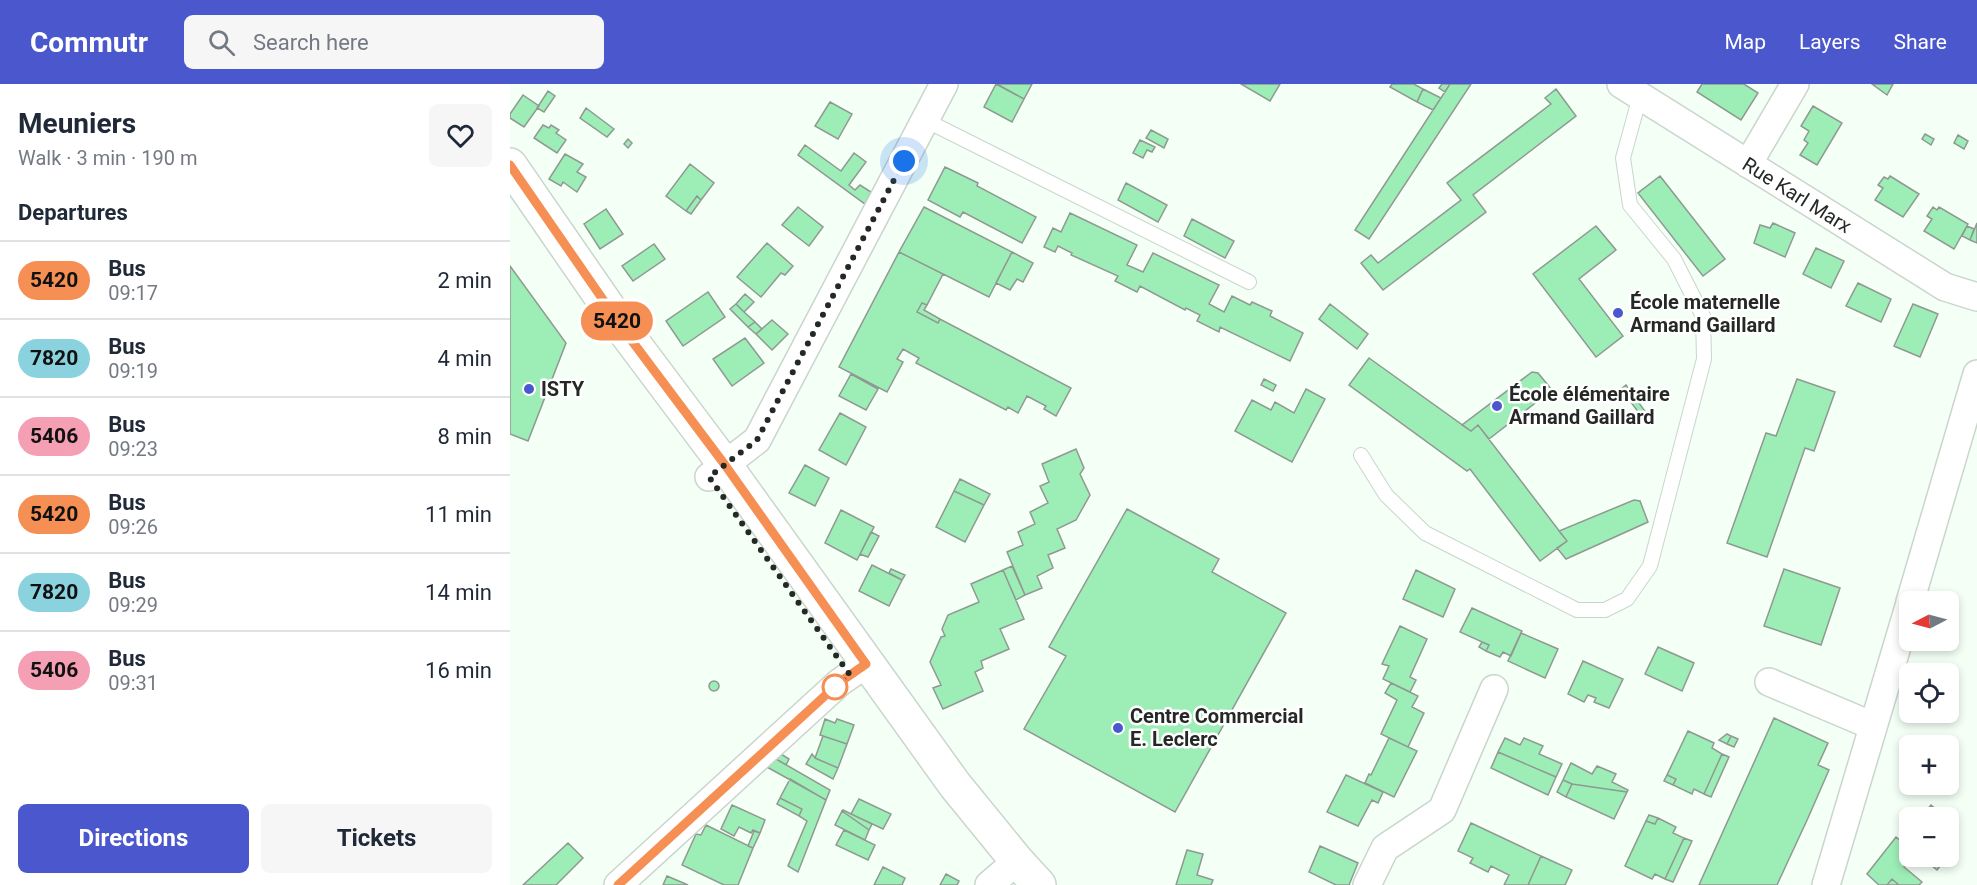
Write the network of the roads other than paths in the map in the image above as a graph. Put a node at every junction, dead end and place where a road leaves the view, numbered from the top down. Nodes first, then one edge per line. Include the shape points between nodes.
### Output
1 (944, 84) edge
2 (1795, 84) edge
3 (1631, 90) edge
4 (925, 120) junction
5 (1749, 164) junction
6 (510, 165) edge
7 (510, 200) edge
8 (1249, 282) dead end
9 (1977, 297) edge
10 (1977, 374) edge
11 (1361, 454) dead end
12 (717, 471) junction
13 (1913, 591) edge
14 (1899, 639) edge
15 (858, 670) junction
16 (1769, 682) dead end
17 (1494, 689) dead end
18 (1873, 726) junction
19 (1005, 876) edge
20 (618, 885) edge
21 (1039, 885) edge
22 (1368, 885) edge
23 (1826, 885) edge

1 - 4 street
2 - 5 street
3 - 5 street, Rue Karl Marx
3 - 11 lane via 1623,158 1630,205 1674,259 1703,316 1704,359 1650,566 1627,599 1605,610 1577,610 1425,533 1386,495
4 - 8 lane
4 - 12 street via 757,440
5 - 9 street, Rue Karl Marx via 1945,287
6 - 12 main road
7 - 12 main road
10 - 13 street
12 - 15 main road
14 - 18 street
15 - 19 main road via 927,782
15 - 20 street
16 - 18 street
17 - 22 street via 1442,810 1385,848
18 - 23 street
19 - 21 main road

